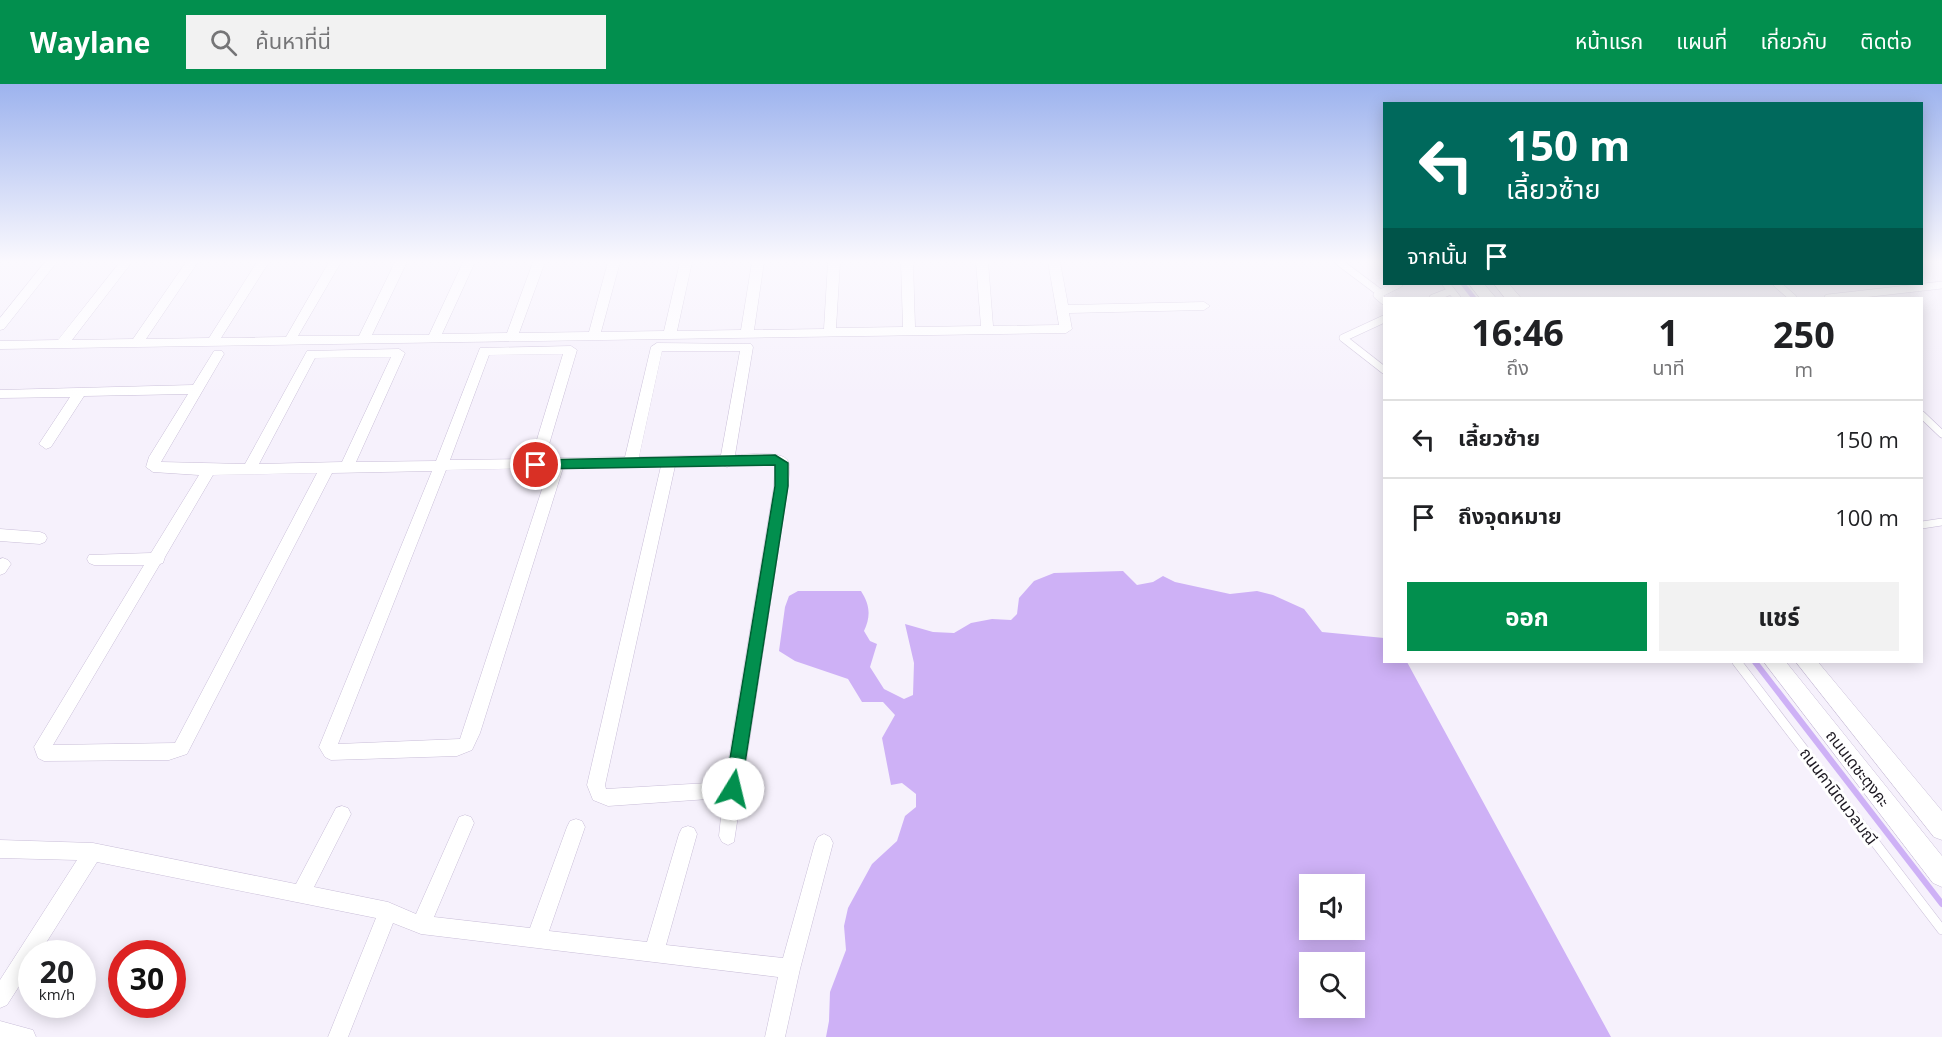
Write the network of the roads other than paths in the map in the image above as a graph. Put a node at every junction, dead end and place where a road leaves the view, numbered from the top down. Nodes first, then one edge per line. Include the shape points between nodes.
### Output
1 (16, 306) edge
2 (91, 306) edge
3 (161, 306) edge
4 (238, 306) edge
5 (309, 306) edge
6 (380, 306) edge
7 (449, 306) edge
8 (523, 306) edge
9 (602, 306) edge
10 (676, 306) edge
11 (751, 306) edge
12 (831, 306) edge
13 (908, 306) edge
14 (985, 306) edge
15 (1182, 306) edge
16 (1062, 309) joint
17 (1381, 320) edge
18 (0, 326) edge
19 (987, 330) junction
20 (909, 331) junction
21 (830, 332) junction
22 (747, 333) junction
23 (670, 334) junction
24 (594, 335) junction
25 (512, 336) junction
26 (434, 338) junction
27 (364, 339) junction
28 (290, 340) junction
29 (136, 343) junction
30 (62, 344) junction
31 (0, 345) edge
32 (215, 348) junction
33 (1383, 369) edge
34 (197, 389) junction
35 (80, 393) junction
36 (0, 394) edge
37 (1923, 416) edge
38 (1942, 434) edge
39 (46, 444) dead end
40 (727, 462) junction
41 (631, 463) junction
42 (669, 463) junction
43 (557, 464) junction
44 (536, 465) junction
45 (441, 466) junction
46 (327, 468) junction
47 (346, 468) junction
48 (209, 470) junction
49 (249, 470) junction
50 (1942, 522) edge
51 (1923, 525) edge
52 (0, 535) edge
53 (40, 538) dead end
54 (94, 559) dead end
55 (158, 559) junction
56 (1738, 663) edge
57 (1775, 663) edge
58 (1807, 663) edge
59 (733, 789) junction
60 (342, 814) dead end
61 (465, 823) dead end
62 (576, 827) dead end
63 (1942, 829) edge
64 (688, 834) dead end
65 (728, 836) dead end
66 (824, 843) dead end
67 (0, 849) edge
68 (93, 852) junction
69 (1942, 874) edge
70 (301, 894) junction
71 (388, 911) junction
72 (421, 925) junction
73 (1942, 930) edge
74 (536, 939) junction
75 (654, 953) junction
76 (790, 969) junction
77 (0, 998) edge
78 (0, 1031) edge
79 (26, 1037) edge
80 (338, 1037) edge
81 (775, 1037) edge

1 - 18 street
2 - 30 street
3 - 29 street
4 - 32 street
5 - 28 street
6 - 27 street
7 - 26 street
8 - 25 street
9 - 24 street
10 - 23 street
11 - 22 street
12 - 21 street
13 - 20 street
14 - 19 street
15 - 16 street
16 - 19 street via 1066,329
17 - 33 lane via 1343,338
19 - 20 street
20 - 21 street
21 - 22 street
22 - 23 street
23 - 24 street
24 - 25 street
25 - 26 street
26 - 27 street
27 - 28 street
28 - 32 street
29 - 30 street
29 - 32 street
30 - 31 street
32 - 34 street
34 - 35 street
34 - 48 street via 153,467
35 - 36 street
35 - 39 street
37 - 38 lane
40 - 41 street via 747,347 657,347
40 - 42 street
40 - 59 street via 775,459 782,463
41 - 42 street
41 - 43 street
42 - 59 street via 596,785 599,794 608,798
43 - 44 street
43 - 45 street via 466,745 331,752 328,747
44 - 45 street
44 - 45 street via 571,350 484,351
45 - 47 street
46 - 47 street
46 - 49 street
46 - 55 street via 181,749 44,753 44,747
47 - 49 street via 399,353 311,354
48 - 49 street
48 - 55 street
50 - 51 lane
52 - 53 street
54 - 55 street
56 - 73 lane, ถนนคานิตนวลมณี
57 - 69 street, ถนนเดชะตุงคะ
58 - 63 street, ถนนเดชะตุงคะ
59 - 65 street
60 - 70 street
61 - 72 street
62 - 74 street
64 - 75 street
66 - 76 street
67 - 68 street
68 - 70 street
68 - 77 street
70 - 71 street
71 - 72 street
71 - 80 street
72 - 74 street
74 - 75 street
75 - 76 street
76 - 81 street
78 - 79 street

